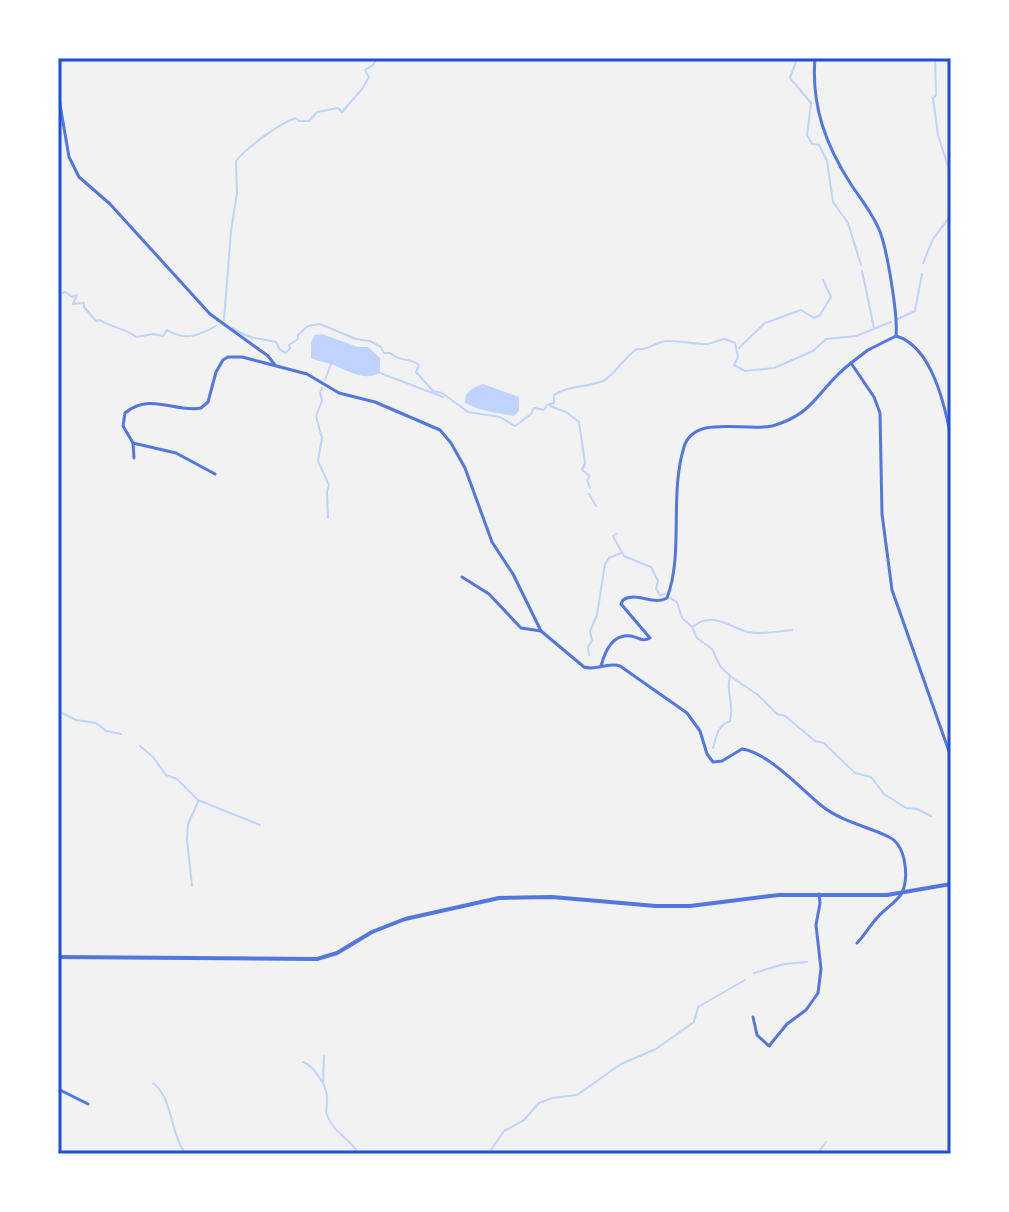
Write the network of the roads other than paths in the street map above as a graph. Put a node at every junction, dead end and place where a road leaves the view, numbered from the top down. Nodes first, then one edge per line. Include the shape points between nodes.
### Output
1 (815, 58) edge
2 (58, 93) edge
3 (896, 336) junction
4 (851, 363) junction
5 (275, 365) junction
6 (951, 438) edge
7 (133, 443) junction
8 (134, 458) dead end
9 (215, 474) dead end
10 (462, 577) dead end
11 (541, 631) junction
12 (601, 666) junction
13 (951, 757) edge
14 (951, 884) edge
15 (819, 894) junction
16 (901, 894) junction
17 (857, 943) dead end
18 (58, 957) edge
19 (753, 1017) dead end
20 (58, 1089) edge
21 (88, 1104) dead end

1 - 3 street via 821,126 884,241
2 - 5 street via 69,157 79,177 210,314
3 - 4 street
3 - 6 street via 906,339 928,367
4 - 12 street via 798,417 757,429 703,428 691,434 675,495 673,581 667,598 623,600 650,638 615,639
4 - 13 street via 880,413 882,514 892,590
5 - 7 street via 228,357 216,372 208,402 197,410 163,403 137,405 122,422
5 - 11 street via 447,436 465,468 492,542
7 - 8 street
7 - 9 street via 176,453
10 - 11 street via 489,594 521,628
11 - 12 street via 584,667
12 - 16 street via 620,666 687,713 713,762 748,750 834,814 895,841 903,854
14 - 16 street
15 - 16 street
15 - 18 street via 690,906 552,897 486,900 382,927 317,959
15 - 19 street via 818,993 769,1046 757,1035
16 - 17 street
20 - 21 street

